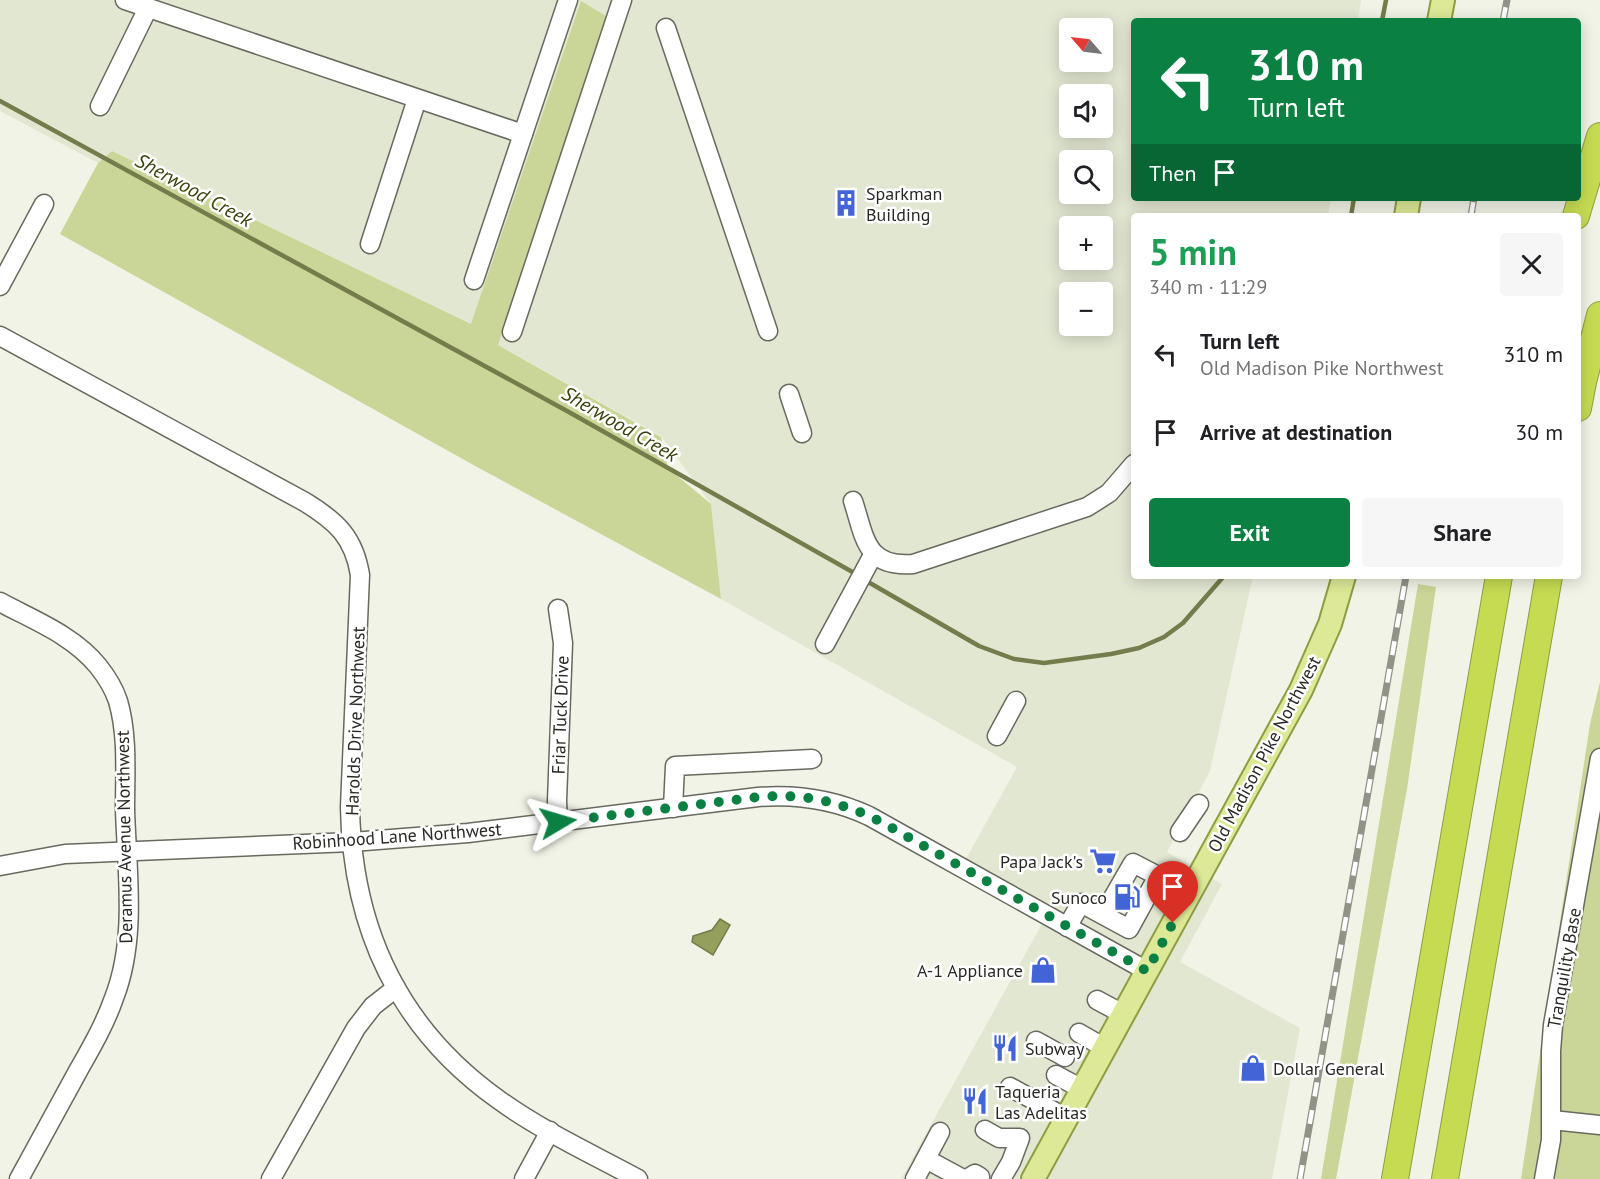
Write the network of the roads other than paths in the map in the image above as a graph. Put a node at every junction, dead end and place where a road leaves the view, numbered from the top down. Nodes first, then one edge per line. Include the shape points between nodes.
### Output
1 (125, 0) edge
2 (568, 0) edge
3 (1443, 0) edge
4 (623, 1) edge
5 (148, 8) junction
6 (1440, 18) edge
7 (666, 28) dead end
8 (417, 99) junction
9 (100, 106) dead end
10 (523, 134) junction
11 (1600, 136) edge
12 (1581, 199) edge
13 (44, 204) dead end
14 (370, 244) dead end
15 (474, 280) dead end
16 (0, 286) edge
17 (1600, 315) edge
18 (768, 331) dead end
19 (512, 332) dead end
20 (0, 336) edge
21 (1581, 388) edge
22 (789, 394) dead end
23 (802, 432) dead end
24 (1131, 467) edge
25 (853, 501) dead end
26 (870, 560) junction
27 (1343, 579) edge
28 (1497, 579) edge
29 (1548, 579) edge
30 (0, 602) edge
31 (558, 609) dead end
32 (825, 644) dead end
33 (1016, 701) dead end
34 (997, 736) dead end
35 (1600, 758) edge
36 (812, 759) dead end
37 (1199, 804) dead end
38 (673, 808) junction
39 (558, 822) junction
40 (1180, 832) dead end
41 (352, 842) junction
42 (126, 851) junction
43 (0, 866) edge
44 (1145, 894) junction
45 (1182, 907) junction
46 (1110, 908) junction
47 (1121, 925) junction
48 (1067, 927) junction
49 (1106, 949) junction
50 (1147, 971) junction
51 (396, 988) junction
52 (1097, 1000) dead end
53 (1123, 1014) junction
54 (1079, 1033) dead end
55 (1035, 1041) dead end
56 (1105, 1048) junction
57 (1065, 1057) dead end
58 (1056, 1075) dead end
59 (1010, 1087) dead end
60 (1082, 1089) junction
61 (1066, 1118) junction
62 (1552, 1120) junction
63 (1600, 1125) edge
64 (985, 1130) dead end
65 (550, 1131) junction
66 (940, 1132) dead end
67 (926, 1159) junction
68 (970, 1178) edge
69 (19, 1179) edge
70 (272, 1179) edge
71 (524, 1179) edge
72 (638, 1179) edge
73 (915, 1179) edge
74 (1001, 1179) edge
75 (1033, 1179) edge
76 (1395, 1179) edge
77 (1445, 1179) edge
78 (1544, 1179) edge

1 - 5 street
2 - 10 street
3 - 6 main road
4 - 19 street
5 - 8 street
5 - 9 street
7 - 18 street
8 - 10 street
8 - 14 street
10 - 15 street
11 - 12 highway
13 - 16 street
17 - 21 highway
20 - 41 street, Harolds Drive Northwest via 305,502 334,522 347,537 360,575 350,807
22 - 23 street
24 - 26 street via 1109,493 1087,507 913,564
25 - 26 street
26 - 32 street
27 - 45 main road, Old Madison Pike Northwest via 1330,624 1304,682
28 - 76 highway
29 - 77 highway
30 - 42 street, Deramus Avenue Northwest via 77,646 98,666 112,688 122,728
31 - 39 street, Friar Tuck Drive via 563,643
33 - 34 street
35 - 62 street, Tranquility Base via 1553,1025
36 - 38 street via 675,766
37 - 40 street
38 - 39 street, Robinhood Lane Northwest
38 - 48 street, Robinhood Lane Northwest via 782,795 839,804 883,823
39 - 41 street, Robinhood Lane Northwest
41 - 42 street, Robinhood Lane Northwest
41 - 51 street, Harolds Drive Northwest via 371,935
42 - 43 street, Robinhood Lane Northwest via 65,854
42 - 69 street, Deramus Avenue Northwest via 128,932 119,983 98,1033
44 - 45 street
44 - 46 street via 1158,876 1133,863
44 - 47 street via 1129,929
45 - 50 main road, Old Madison Pike Northwest
46 - 47 street
46 - 48 street via 1081,903
47 - 49 street
48 - 49 street, Robinhood Lane Northwest
49 - 50 street, Robinhood Lane Northwest
50 - 53 main road, Old Madison Pike Northwest
51 - 65 street, Harolds Drive Northwest via 419,1024 451,1060 497,1098
51 - 70 street via 373,1006 351,1034
52 - 53 street
53 - 56 main road, Old Madison Pike Northwest
54 - 56 street
55 - 57 street
56 - 60 main road, Old Madison Pike Northwest
58 - 60 street
59 - 61 street
60 - 61 main road, Old Madison Pike Northwest
61 - 75 main road, Old Madison Pike Northwest
62 - 63 street
62 - 78 street, Tranquility Base
64 - 74 street via 999,1138 1020,1138
65 - 71 street
65 - 72 street, Harolds Drive Northwest
66 - 67 street
67 - 68 street
67 - 73 street

